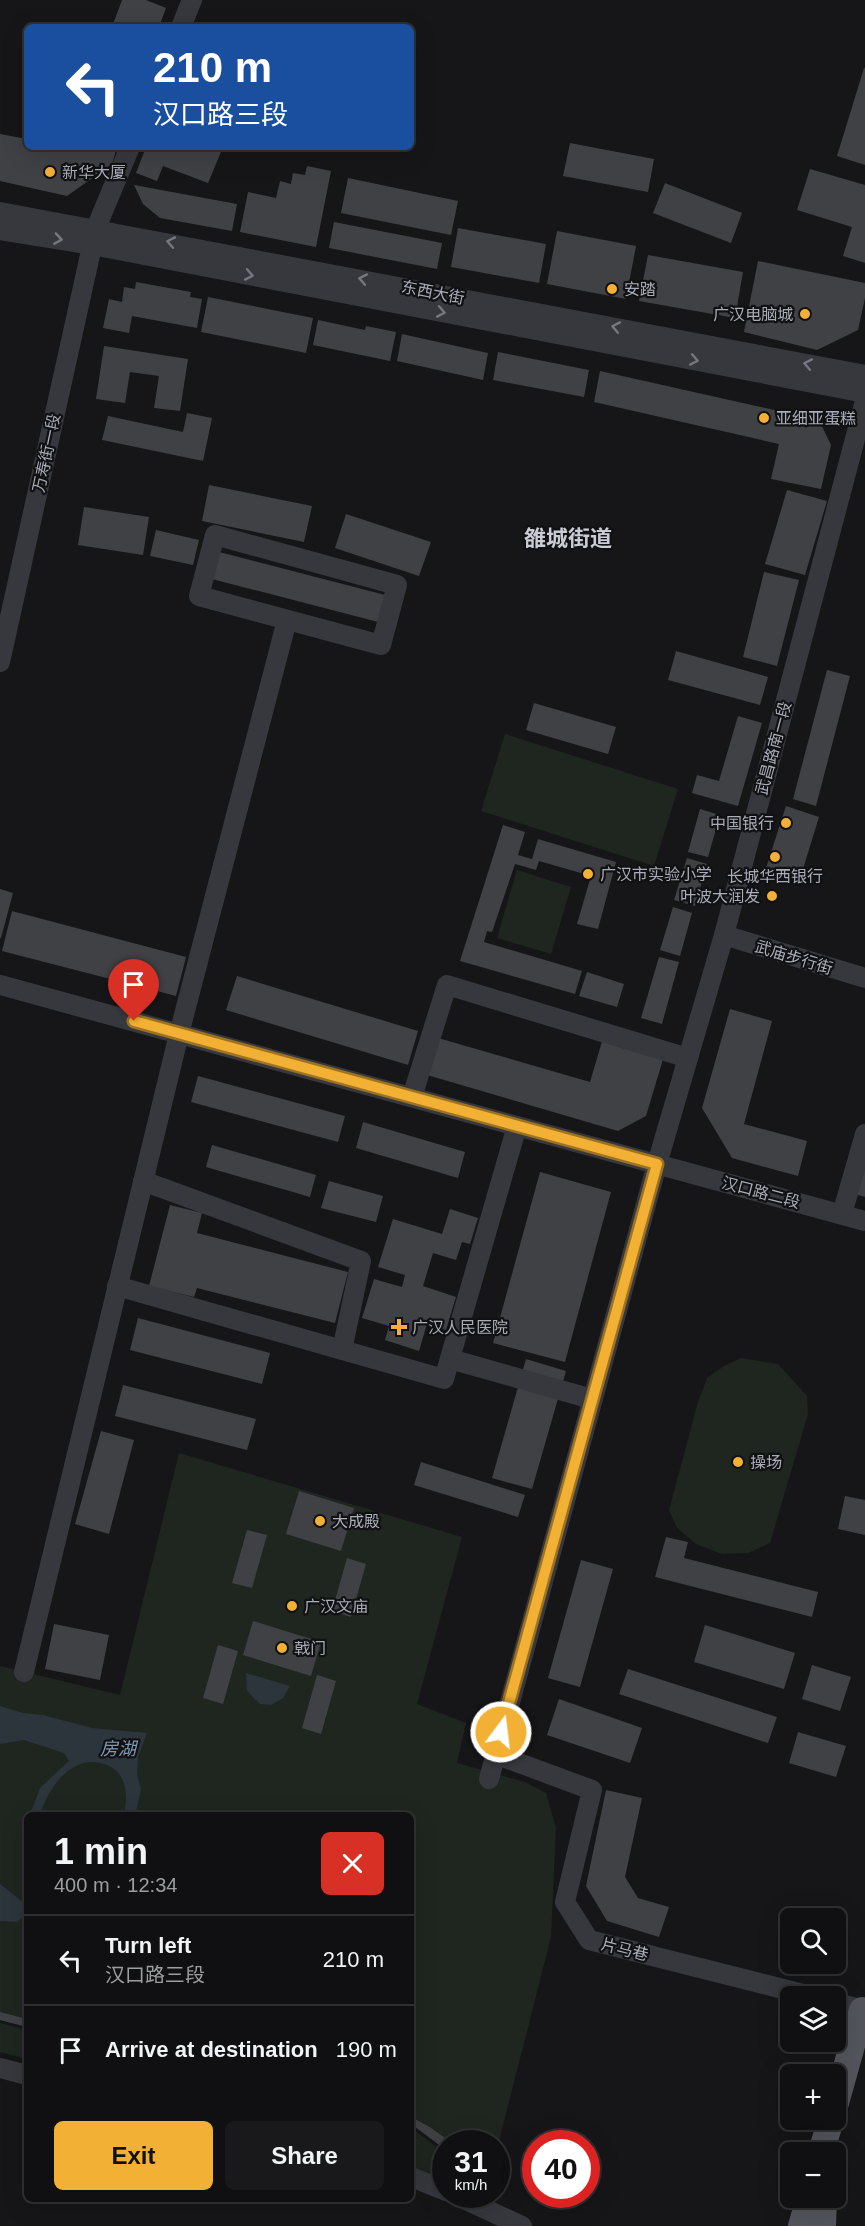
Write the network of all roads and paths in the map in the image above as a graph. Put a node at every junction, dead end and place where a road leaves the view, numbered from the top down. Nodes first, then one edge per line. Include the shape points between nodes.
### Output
1 (192, 0) edge
2 (182, 24) edge
3 (129, 150) edge
4 (0, 212) edge
5 (0, 230) edge
6 (94, 236) junction
7 (865, 375) edge
8 (865, 393) edge
9 (865, 401) edge
10 (9, 575) edge
11 (287, 620) junction
12 (0, 662) edge
13 (724, 935) junction
14 (865, 978) edge
15 (0, 985) edge
16 (179, 1034) junction
17 (688, 1058) junction
18 (412, 1097) junction
19 (517, 1126) junction
20 (865, 1134) edge
21 (657, 1164) junction
22 (143, 1181) junction
23 (842, 1214) junction
24 (865, 1221) edge
25 (117, 1286) junction
26 (342, 1350) junction
27 (450, 1359) junction
28 (592, 1399) junction
29 (24, 1672) dead end
30 (495, 1755) junction
31 (489, 1779) dead end
32 (780, 1988) edge
33 (846, 2004) edge
34 (864, 2007) edge
35 (0, 2068) edge
36 (846, 2069) edge
37 (24, 2074) edge
38 (414, 2178) edge
39 (432, 2185) edge
40 (483, 2208) edge
41 (806, 2208) edge
42 (824, 2208) edge
43 (522, 2226) edge
44 (801, 2226) edge
45 (823, 2226) edge

1 - 2 street
3 - 6 street, 万寿街一段
4 - 6 street, 东西大街
5 -> 6 street, 东西大街
7 -> 6 street, 东西大街
6 -> 8 street, 东西大街
6 - 10 street, 万寿街一段
9 - 13 street, 武昌路南一段
10 - 12 street, 万寿街一段
11 - 11 street via 199,596 215,535 397,585 381,645
11 - 16 street
13 - 14 street, 武庙步行街
13 - 17 street, 武昌路南一段
15 - 16 street, 汉口路二段
16 - 18 street, 汉口路二段
16 - 22 street
17 - 18 street via 447,985
17 - 21 street, 武昌路南一段
18 - 19 street, 汉口路二段
19 - 21 street, 汉口路二段
19 - 27 street
20 - 23 street
21 - 23 street, 汉口路二段
21 - 28 street, 武昌路南一段
22 - 25 street
22 - 26 street via 361,1262
23 - 24 street, 汉口路二段
25 - 26 street
25 - 29 street
26 - 27 street via 444,1379
27 - 28 street
28 - 30 street, 武昌路南一段
30 - 31 street, 武昌路南一段
30 - 32 street, 片马巷 via 592,1790 565,1902 589,1940
33 - 34 street
34 - 36 main road
35 - 37 street
38 - 39 street
40 - 43 street
41 - 44 main road
42 - 45 main road

